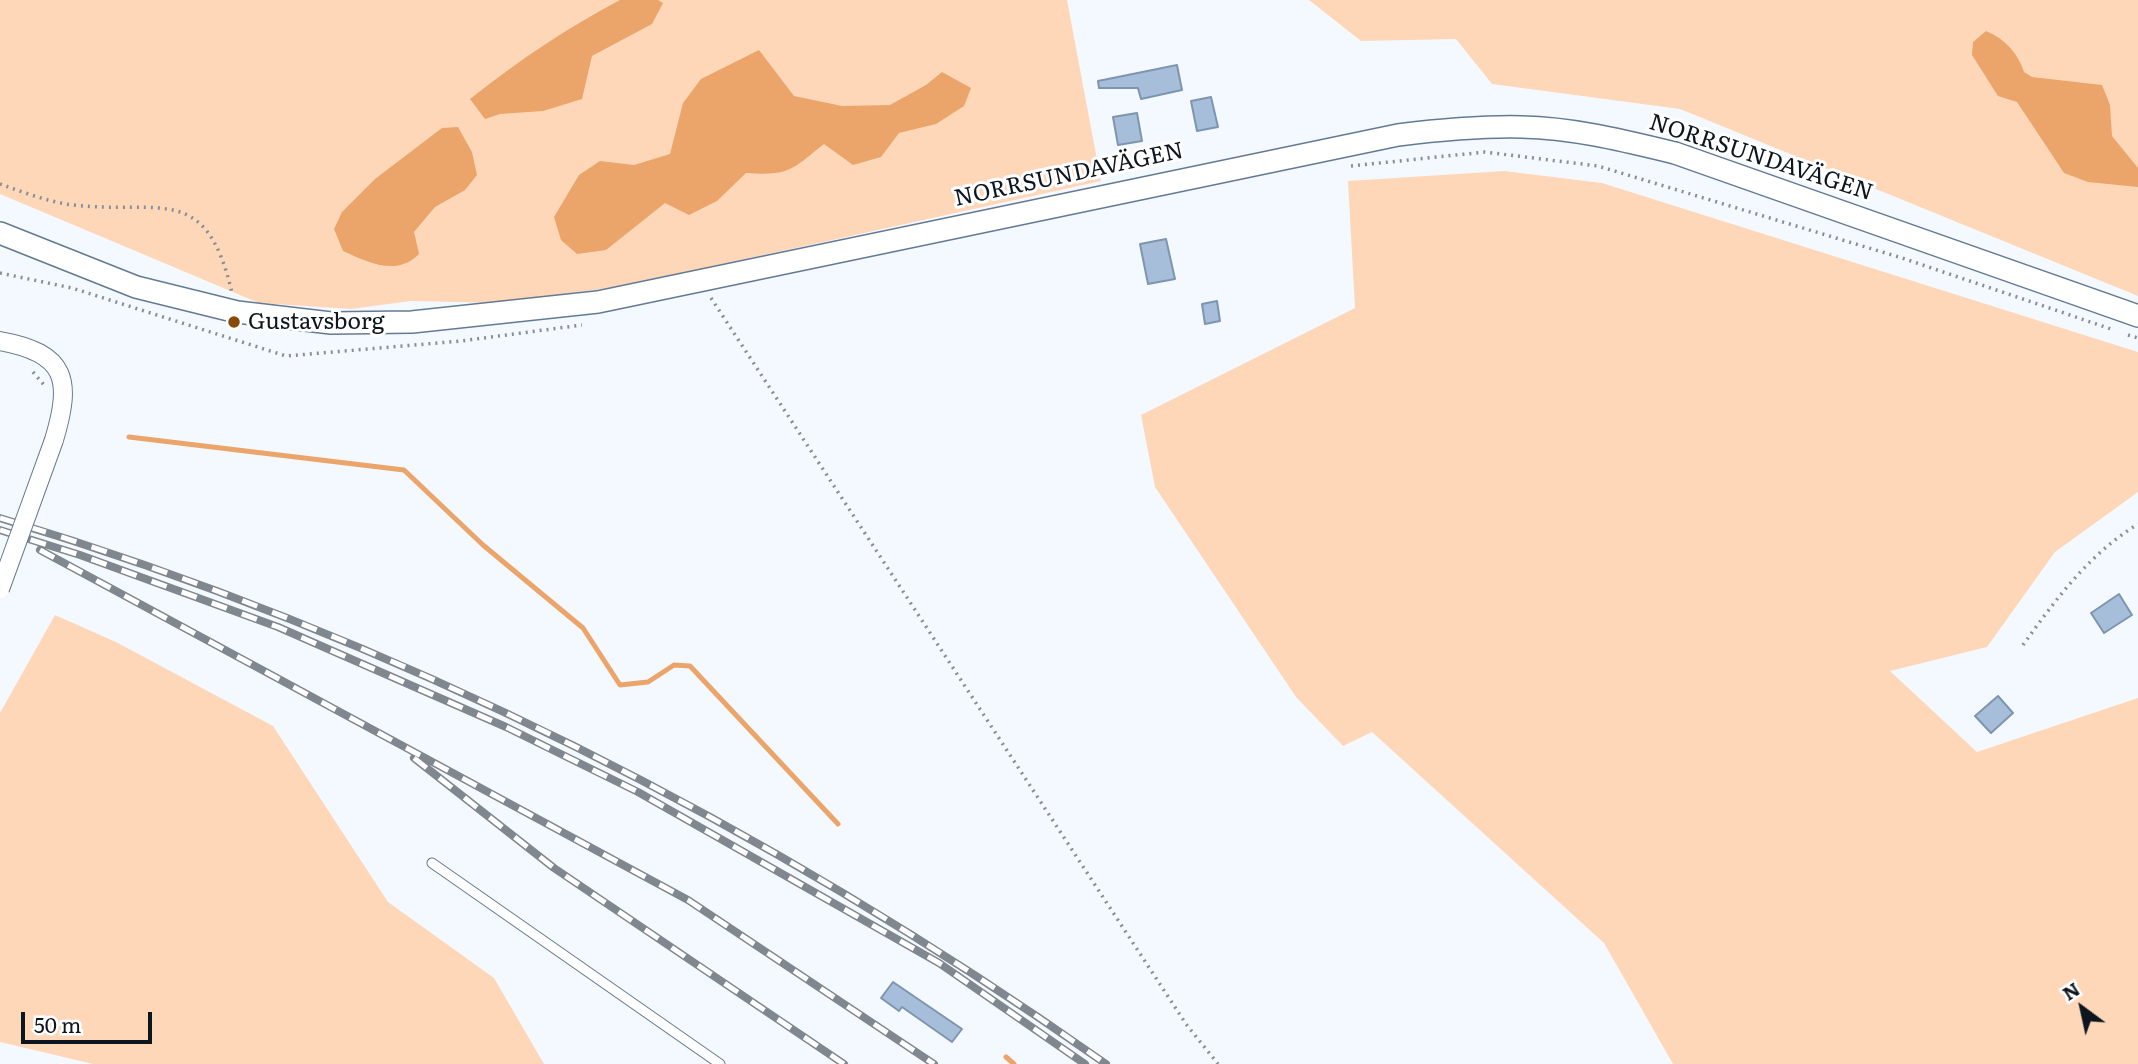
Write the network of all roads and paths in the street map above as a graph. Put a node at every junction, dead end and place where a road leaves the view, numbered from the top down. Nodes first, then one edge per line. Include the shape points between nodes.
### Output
1 (1347, 166) dead end
2 (0, 184) edge
3 (0, 233) edge
4 (0, 273) edge
5 (708, 290) junction
6 (725, 297) dead end
7 (699, 302) dead end
8 (237, 312) junction
9 (2138, 316) edge
10 (592, 323) dead end
11 (2138, 338) edge
12 (0, 341) edge
13 (27, 366) dead end
14 (47, 394) dead end
15 (2138, 524) edge
16 (0, 589) edge
17 (2023, 645) dead end
18 (432, 863) dead end
19 (720, 1064) edge
20 (1218, 1064) edge

1 - 11 path via 1485,152 1598,166 1902,258
2 - 8 path via 70,205 167,206 198,218 227,271
3 - 8 street, NORRSUNDAVÄGEN via 136,287
4 - 10 path via 72,288 286,356 474,340
5 - 6 path
5 - 7 path
5 - 8 street, NORRSUNDAVÄGEN via 412,322 331,323
5 - 9 street, NORRSUNDAVÄGEN via 1385,137 1460,128 1524,127 1601,135 1675,153
5 - 20 path via 1186,1024
12 - 16 street, bridge via 33,348 64,381 64,408
13 - 14 path
15 - 17 path via 2068,582
18 - 19 lane

